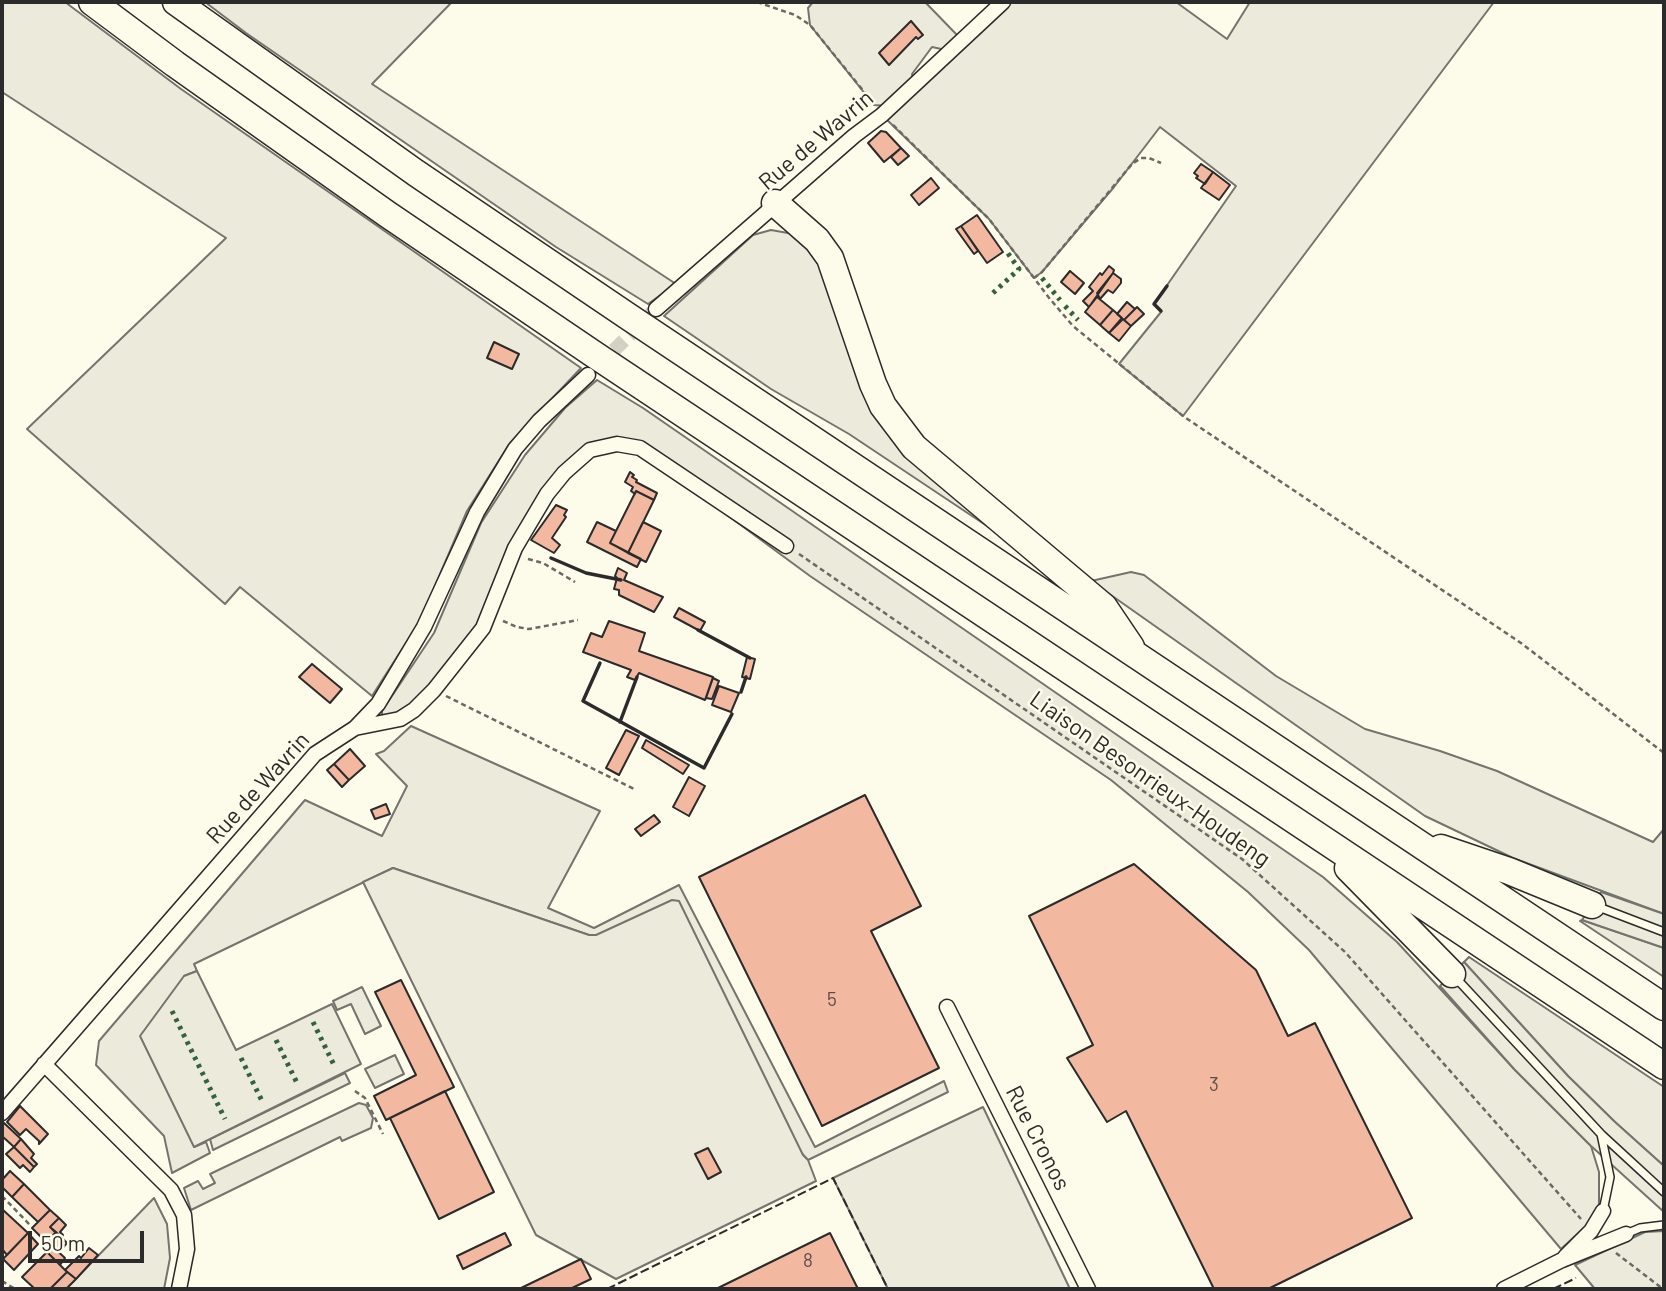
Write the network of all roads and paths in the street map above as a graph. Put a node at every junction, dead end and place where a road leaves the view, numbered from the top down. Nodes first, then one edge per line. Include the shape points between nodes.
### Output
1 (92, 2) edge
2 (176, 2) edge
3 (757, 2) edge
4 (1003, 2) edge
5 (883, 115) junction
6 (1161, 163) dead end
7 (775, 204) junction
8 (1034, 278) junction
9 (656, 309) tunnel mouth
10 (588, 375) tunnel mouth
11 (786, 546) joint
12 (507, 567) junction
13 (575, 582) dead end
14 (489, 616) junction
15 (578, 620) dead end
16 (1138, 657) junction
17 (434, 690) junction
18 (355, 728) junction
19 (1664, 753) edge
20 (634, 789) dead end
21 (1406, 836) junction
22 (1321, 838) junction
23 (1592, 905) joint
24 (1664, 932) edge
25 (1452, 974) joint
26 (947, 1007) dead end
27 (1664, 1007) edge
28 (44, 1064) junction
29 (1664, 1066) edge
30 (355, 1091) dead end
31 (2, 1113) edge
32 (1601, 1133) junction
33 (383, 1134) dead end
34 (1664, 1192) edge
35 (2, 1196) edge
36 (1603, 1211) joint
37 (30, 1225) dead end
38 (1664, 1225) edge
39 (1591, 1231) junction
40 (1626, 1234) joint
41 (1604, 1244) junction
42 (1562, 1261) junction
43 (2, 1281) edge
44 (15, 1289) edge
45 (179, 1289) edge
46 (1088, 1289) edge
47 (1504, 1289) edge
48 (1663, 1289) edge

1 - 22 highway via 595,355
2 - 16 highway via 482,218
3 - 5 path via 795,15 810,26
4 - 5 street, Rue de Wavrin
5 - 7 street, Rue de Wavrin
5 - 8 path via 989,219
6 - 8 path via 1142,158 1132,164
7 - 9 street, Rue de Wavrin
7 - 16 highway via 817,240 830,258 873,384 883,406 914,447 1104,607
8 - 19 path via 1073,326 1182,416 1504,630
10 - 18 street, Rue de Wavrin via 515,449 477,512 424,627 379,704
11 - 12 street via 640,448 617,444 590,450 564,473 529,522
11 - 39 path, Liaison Besonrieux-Houdeng via 1242,859 1345,952
12 - 13 path via 534,560
12 - 14 street
14 - 15 path via 529,629
14 - 17 street
16 - 21 highway
17 - 18 street via 400,719
17 - 20 path
18 - 28 street, Rue de Wavrin via 315,754
21 - 23 highway
21 - 27 highway
22 - 25 highway
22 - 29 highway
23 - 24 lane
25 - 32 lane
26 - 46 street, Rue Cronos
28 - 31 street, Rue de Wavrin
28 - 45 street via 171,1190 184,1215 187,1249
30 - 33 path via 365,1098
32 - 34 lane
32 - 36 lane via 1609,1177
35 - 37 path
36 - 39 street
38 - 40 lane
39 - 42 street
40 - 41 street
41 - 42 street
41 - 48 path
42 - 47 street
43 - 44 path

